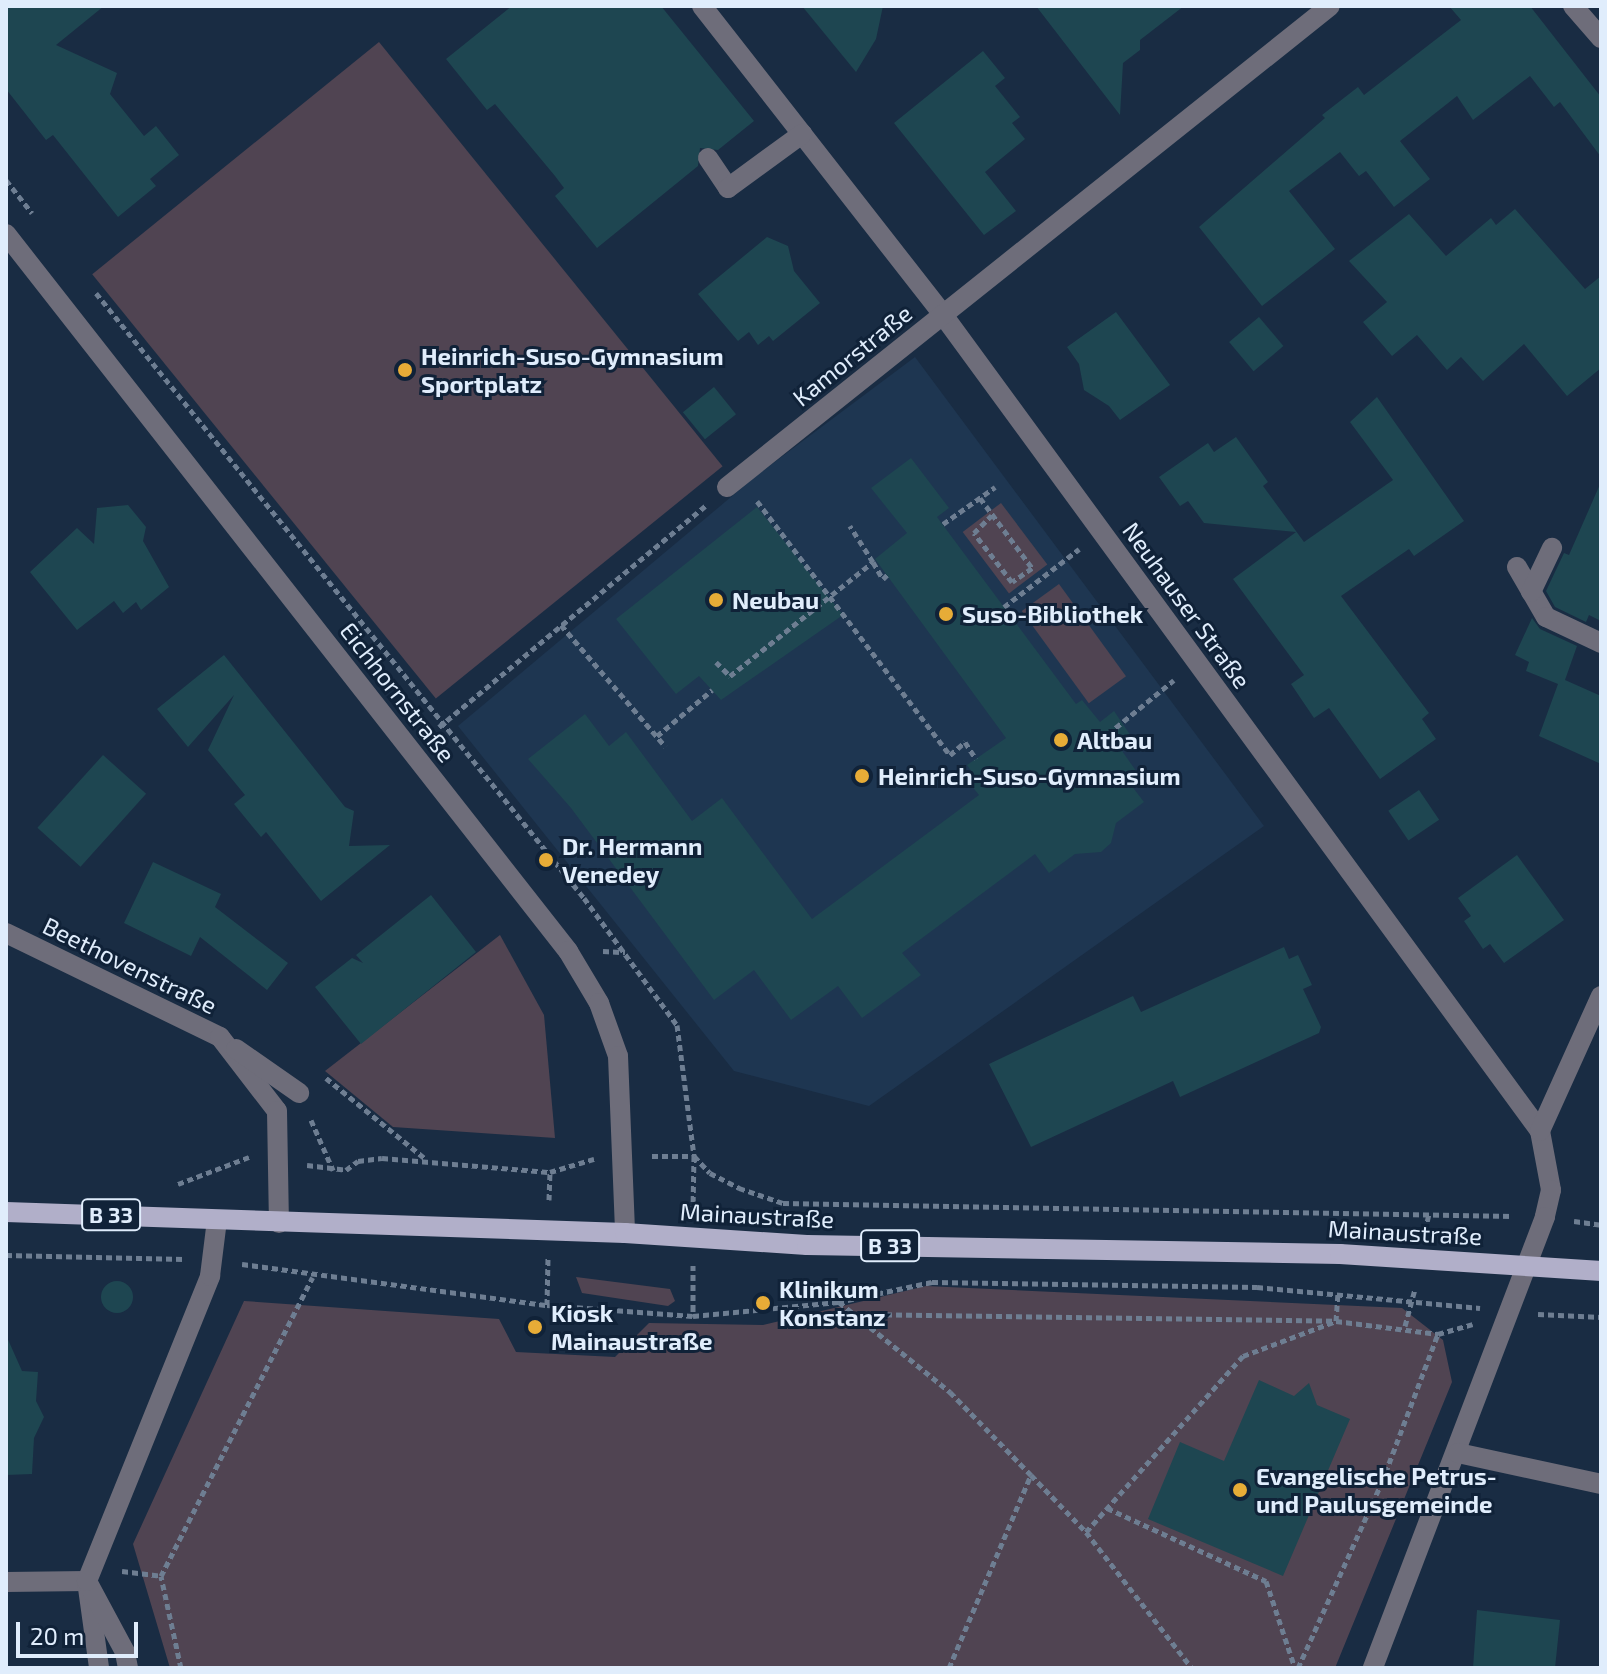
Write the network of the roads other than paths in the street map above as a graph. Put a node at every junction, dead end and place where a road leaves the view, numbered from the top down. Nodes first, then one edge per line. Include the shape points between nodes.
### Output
1 (702, 6) edge
2 (1330, 6) edge
3 (1573, 6) edge
4 (1601, 38) edge
5 (802, 134) junction
6 (708, 158) dead end
7 (6, 234) edge
8 (943, 315) junction
9 (733, 483) road end
10 (1552, 548) dead end
11 (1517, 567) dead end
12 (1531, 592) junction
13 (1601, 643) edge
14 (6, 933) edge
15 (1601, 996) edge
16 (220, 1037) junction
17 (299, 1093) road end
18 (1540, 1131) junction
19 (6, 1212) edge
20 (217, 1220) junction
21 (279, 1223) junction
22 (625, 1233) junction
23 (1530, 1264) junction
24 (1601, 1271) edge
25 (1458, 1453) junction
26 (1601, 1484) edge
27 (87, 1581) junction
28 (6, 1582) edge
29 (99, 1668) edge
30 (128, 1668) edge
31 (1373, 1668) edge

1 - 5 street, Neuhauser Straße
2 - 8 street, Kamorstraße
3 - 4 street
5 - 6 street via 728,188
5 - 8 street, Neuhauser Straße
7 - 22 street, Eichhornstraße via 568,951 599,1003 618,1056
8 - 9 street, Kamorstraße
8 - 18 street, Neuhauser Straße
10 - 12 street
11 - 12 street
12 - 13 street via 1546,617
14 - 16 street, Beethovenstraße
15 - 18 street
16 - 17 street
16 - 21 street, Beethovenstraße via 277,1111
18 - 23 street, Neuhauser Straße via 1551,1190
19 - 20 main road, Mainaustraße / B 33
20 - 21 main road, Mainaustraße / B 33
20 - 27 street via 215,1260
21 - 22 main road, Mainaustraße / B 33
22 - 23 main road, Mainaustraße / B 33 via 807,1245 1156,1248
23 - 24 main road, Mainaustraße / B 33
23 - 25 street, Neuhauser Straße
25 - 26 street
25 - 31 street, Neuhauser Straße
27 - 28 street
27 - 29 street
27 - 30 street

